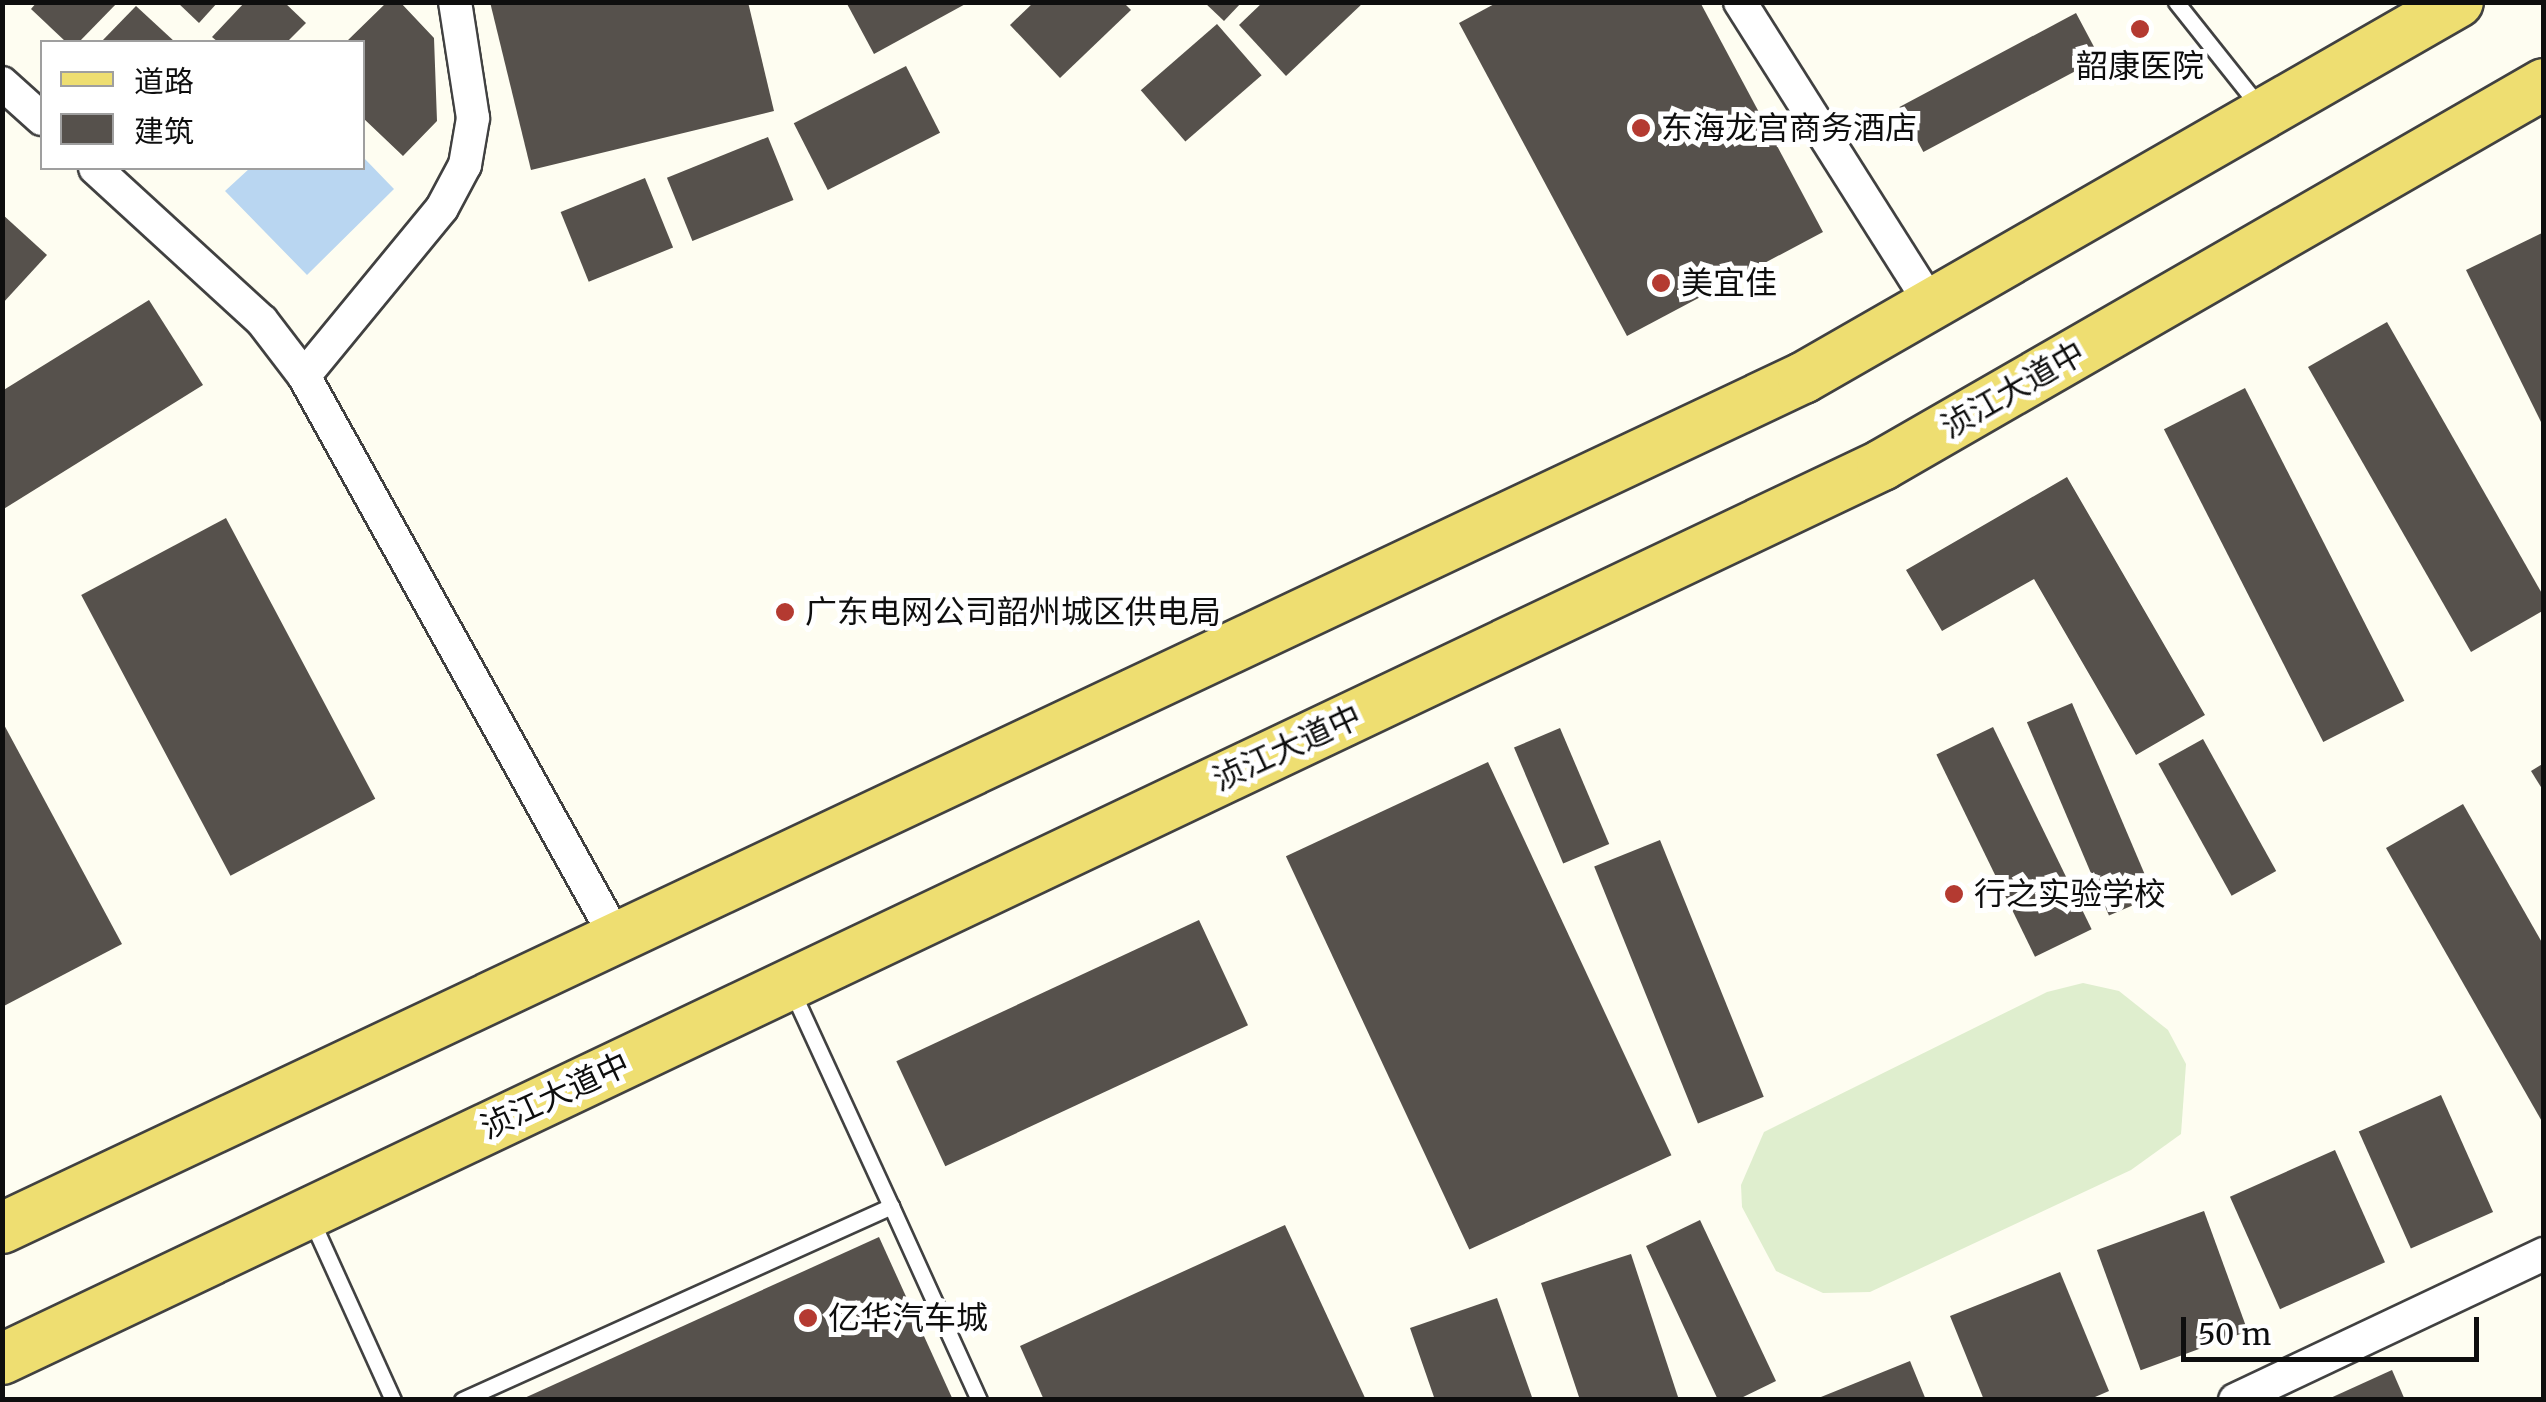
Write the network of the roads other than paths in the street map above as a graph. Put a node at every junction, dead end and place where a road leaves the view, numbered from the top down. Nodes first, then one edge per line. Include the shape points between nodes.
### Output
1 (455, 2) edge
2 (1740, 2) edge
3 (2176, 2) edge
4 (2458, 2) edge
5 (2, 82) edge
6 (2544, 84) edge
7 (2264, 113) junction
8 (40, 117) edge
9 (97, 170) edge
10 (1931, 304) junction
11 (304, 376) junction
12 (616, 937) junction
13 (789, 985) junction
14 (890, 1206) junction
15 (308, 1214) junction
16 (2, 1228) edge
17 (2544, 1254) edge
18 (2, 1360) edge
19 (393, 1400) edge
20 (462, 1400) edge
21 (979, 1400) edge
22 (2235, 1400) edge

1 - 11 street via 473,118 465,165 442,208
2 - 10 street
3 - 7 lane
4 - 7 main road
5 - 8 street
6 - 13 main road, 浈江大道中 via 1882,465
7 - 10 main road
9 - 11 street via 262,321
10 - 12 main road via 1804,378
11 - 12 street
12 - 16 main road
13 - 14 lane
13 - 15 main road, 浈江大道中
14 - 20 lane
14 - 21 lane
15 - 18 main road, 浈江大道中
15 - 19 lane
17 - 22 street

